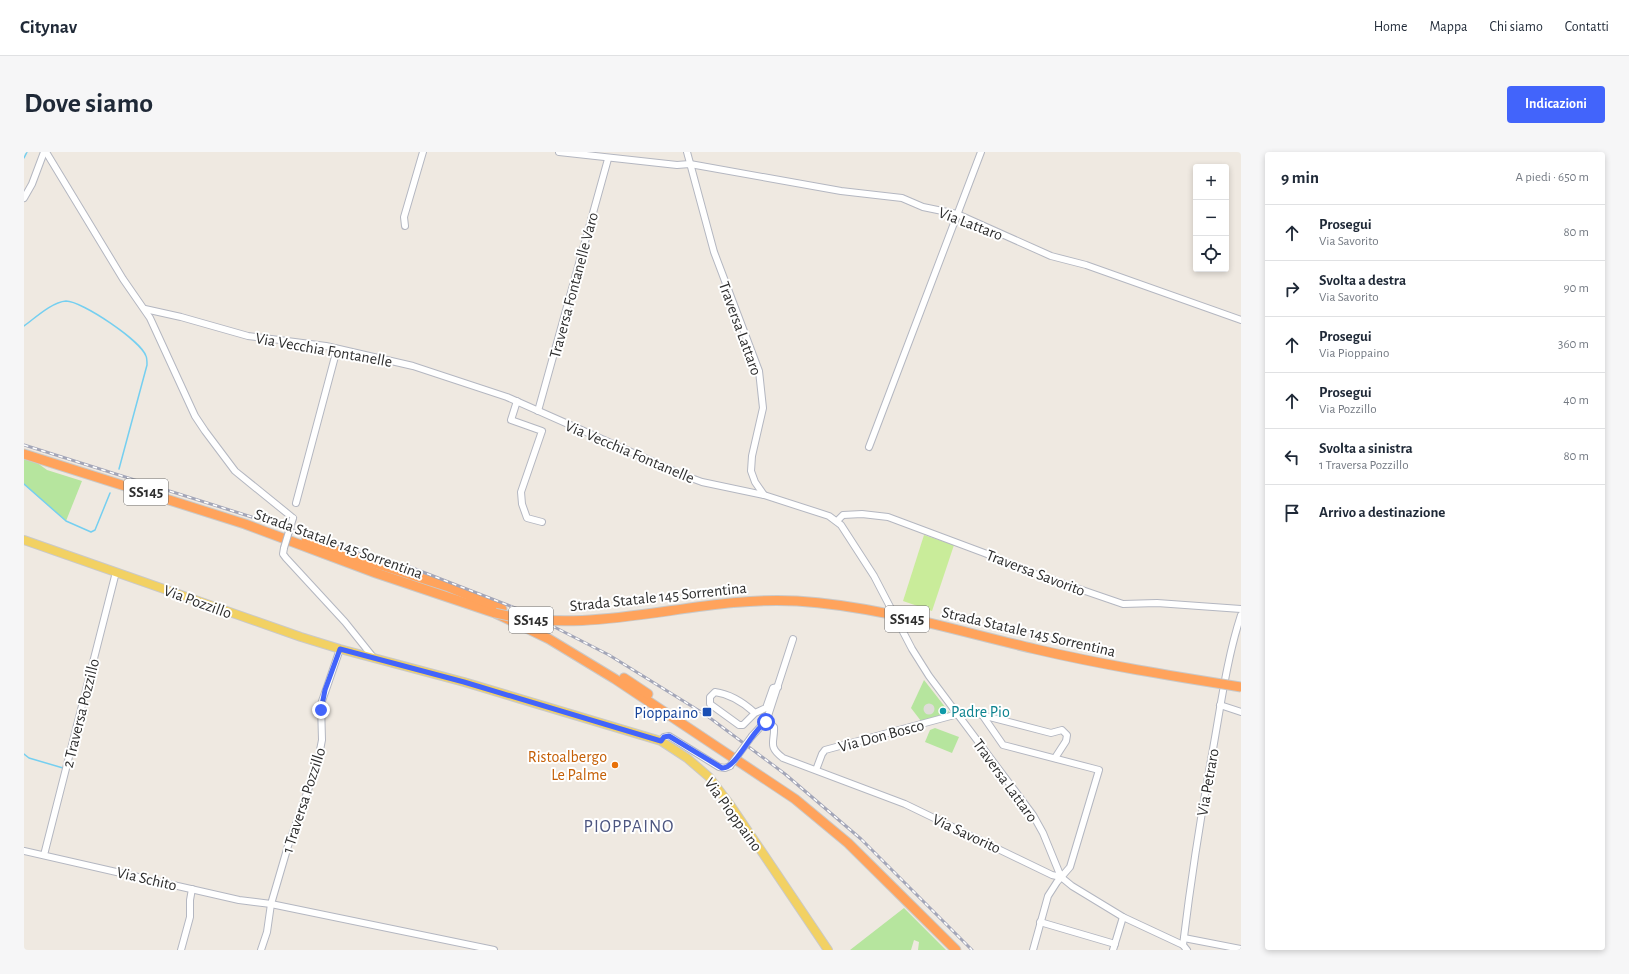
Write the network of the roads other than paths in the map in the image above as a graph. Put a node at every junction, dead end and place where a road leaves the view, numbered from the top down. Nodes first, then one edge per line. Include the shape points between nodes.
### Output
1 (45, 152) edge
2 (423, 152) edge
3 (559, 152) edge
4 (687, 152) edge
5 (981, 152) edge
6 (608, 159) junction
7 (690, 164) junction
8 (24, 198) edge
9 (957, 214) junction
10 (405, 226) dead end
11 (145, 309) junction
12 (1241, 320) edge
13 (337, 348) junction
14 (517, 401) junction
15 (538, 411) junction
16 (869, 446) dead end
17 (24, 454) edge
18 (764, 495) junction
19 (296, 503) dead end
20 (837, 521) junction
21 (542, 522) dead end
22 (267, 532) junction
23 (24, 540) edge
24 (116, 572) junction
25 (1241, 609) edge
26 (499, 611) junction
27 (1241, 614) edge
28 (548, 632) tunnel mouth
29 (793, 639) dead end
30 (340, 649) junction
31 (373, 657) junction
32 (778, 687) junction
33 (1241, 687) edge
34 (1220, 705) junction
35 (1241, 712) edge
36 (755, 713) junction
37 (959, 715) junction
38 (983, 716) junction
39 (766, 722) junction
40 (686, 726) junction
41 (661, 741) junction
42 (1055, 758) junction
43 (816, 770) junction
44 (24, 850) edge
45 (44, 855) junction
46 (1061, 877) junction
47 (192, 889) junction
48 (271, 904) junction
49 (1123, 917) junction
50 (1040, 922) junction
51 (1176, 943) junction
52 (1185, 944) edge
53 (1114, 947) edge
54 (1241, 949) edge
55 (180, 950) edge
56 (261, 950) edge
57 (494, 950) edge
58 (828, 950) edge
59 (956, 950) edge
60 (1033, 950) edge
61 (1174, 950) edge

1 - 8 street
1 - 11 street via 123,279
2 - 10 street via 404,217
3 - 6 street, Via Lattaro
4 - 7 street, Traversa Lattaro
5 - 9 street
6 - 7 street, Via Lattaro
6 - 15 street, Traversa Fontanelle Varo
7 - 9 street, Via Lattaro via 902,198 923,207
7 - 18 street, Traversa Lattaro via 714,252 759,371 763,408 751,471 754,482
9 - 12 street, Via Lattaro via 1051,256 1086,265
9 - 16 street
11 - 13 street, Via Vecchia Fontanelle via 248,336
11 - 31 street, bridge via 195,416 205,431 235,471 293,518 283,554
13 - 14 street, Via Vecchia Fontanelle via 413,366
13 - 19 street
14 - 15 street, Via Vecchia Fontanelle
14 - 21 street via 511,420 542,431 520,495 527,518
15 - 18 street, Via Vecchia Fontanelle via 683,475 702,482
17 - 22 highway, Strada Statale 145 Sorrentina / SS145
18 - 20 street via 829,516
20 - 25 street, Traversa Savorito via 843,515 888,517 1018,568 1123,604 1157,603
20 - 37 street, Traversa Lattaro via 874,576 912,649
22 - 26 highway, Strada Statale 145 Sorrentina / SS145 via 326,555
22 - 26 highway via 374,562 464,593
23 - 24 main road, Via Pozzillo
24 - 30 main road, Via Pozzillo via 237,616
24 - 45 street, 2 Traversa Pozzillo
26 - 33 highway, Strada Statale 145 Sorrentina / SS145, bridge via 527,620 568,622 740,601 826,603 1103,664
26 - 40 highway via 572,652
27 - 34 street, Via Petraro
28 - 40 highway via 638,687
29 - 32 street
30 - 31 main road, Via Pozzillo
30 - 48 street, 1 Traversa Pozzillo via 321,704 322,740 317,765 288,846
31 - 41 main road, Via Pioppaino
32 - 36 street via 773,688 766,708
32 - 39 street
34 - 35 street
34 - 52 street, Via Petraro via 1193,862
36 - 36 street via 722,693 715,692 710,697 710,704 738,725 743,725
37 - 38 street, Via Don Bosco via 970,712
37 - 43 street, Via Don Bosco via 825,750
37 - 46 street, Traversa Lattaro via 1033,815
38 - 42 street via 1003,744
38 - 42 street, Via Don Bosco via 1051,733 1060,730 1064,732 1067,739
39 - 41 street, bridge via 730,766 725,768 719,767 669,736
39 - 43 street, Via Savorito via 774,727 772,744 776,752 788,760
40 - 59 highway via 795,799 824,822
41 - 58 main road, Via Pioppaino via 709,777
42 - 46 street via 1099,770 1070,867
43 - 46 street, Via Savorito via 905,804 1052,875
44 - 45 street, Via Schito
45 - 47 street, Via Schito
46 - 49 street, Via Savorito
46 - 50 street via 1048,896
47 - 48 street, Via Schito via 238,900
47 - 55 street via 190,917
48 - 56 street via 267,932
48 - 57 street, Via Schito
49 - 51 street, Via Savorito
49 - 53 street
50 - 53 street
50 - 60 street
51 - 52 street, Via Savorito
51 - 61 street
52 - 54 street, Via Savorito

